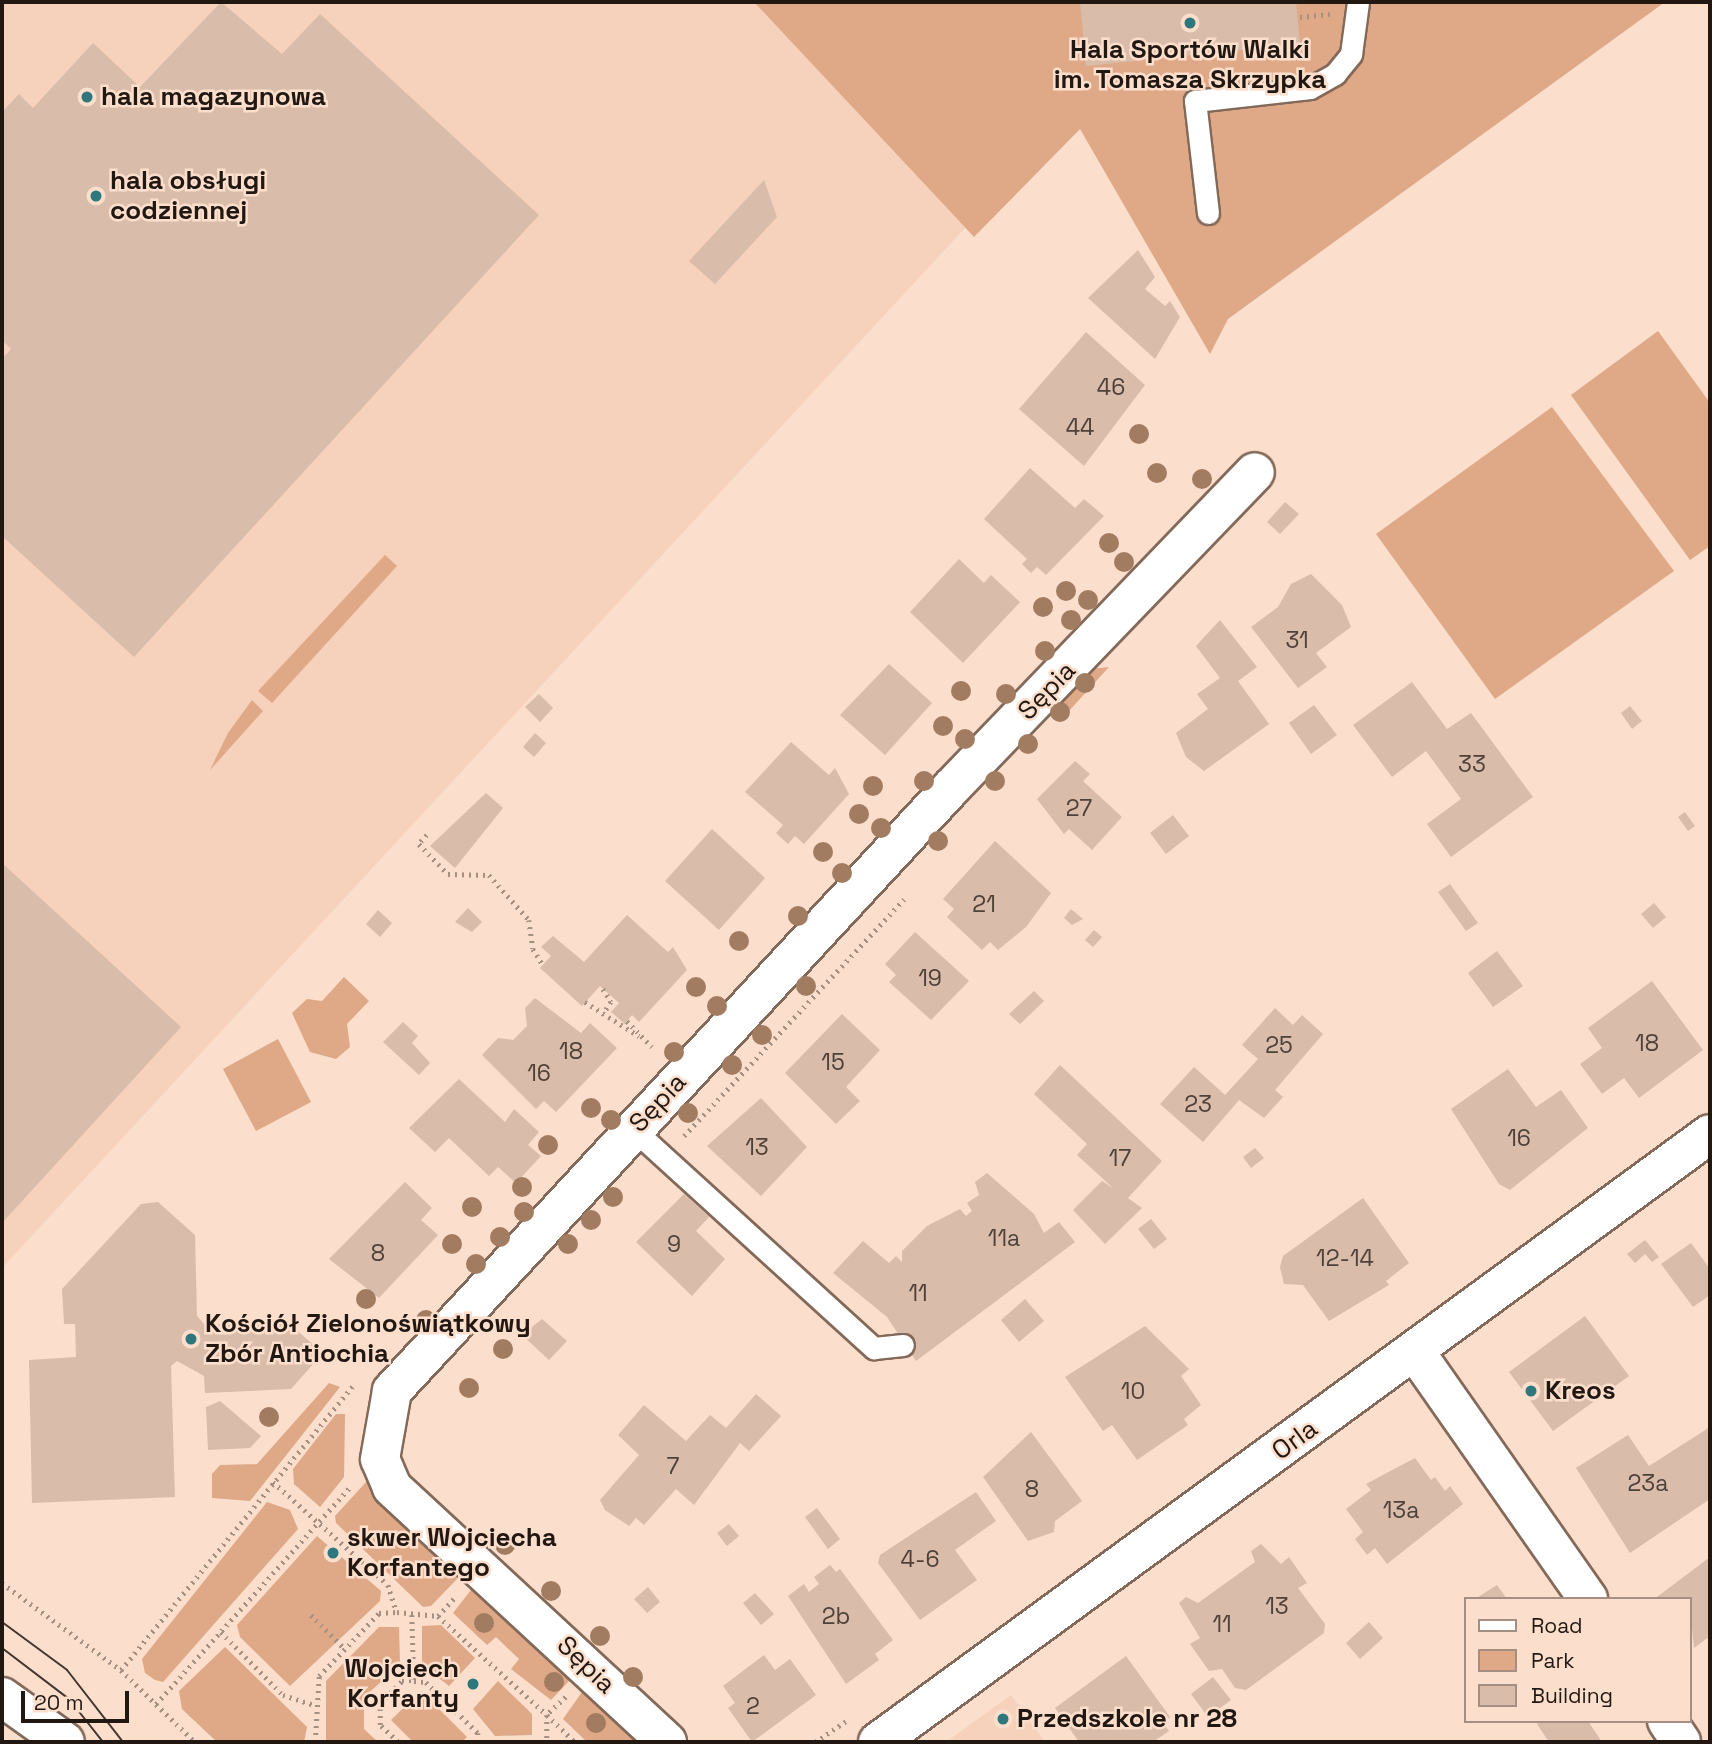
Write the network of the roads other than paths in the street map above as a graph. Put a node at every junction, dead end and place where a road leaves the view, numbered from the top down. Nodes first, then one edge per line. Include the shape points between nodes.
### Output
1 (1358, 2) edge
2 (1208, 213) dead end
3 (1255, 472) dead end
4 (633, 1129) junction
5 (1710, 1134) edge
6 (903, 1345) dead end
7 (1416, 1353) junction
8 (1587, 1597) edge
9 (2, 1697) edge
10 (1668, 1723) edge
11 (65, 1742) edge
12 (667, 1742) edge
13 (878, 1742) edge
14 (1681, 1742) edge

1 - 2 lane via 1351,54 1335,74 1310,88 1195,101
3 - 4 street, Sępia
4 - 6 lane via 874,1348
4 - 12 street, Sępia via 392,1391 380,1429 380,1459 392,1487
5 - 7 street, Orla
7 - 8 street
7 - 13 street, Orla
9 - 11 street
10 - 14 street

